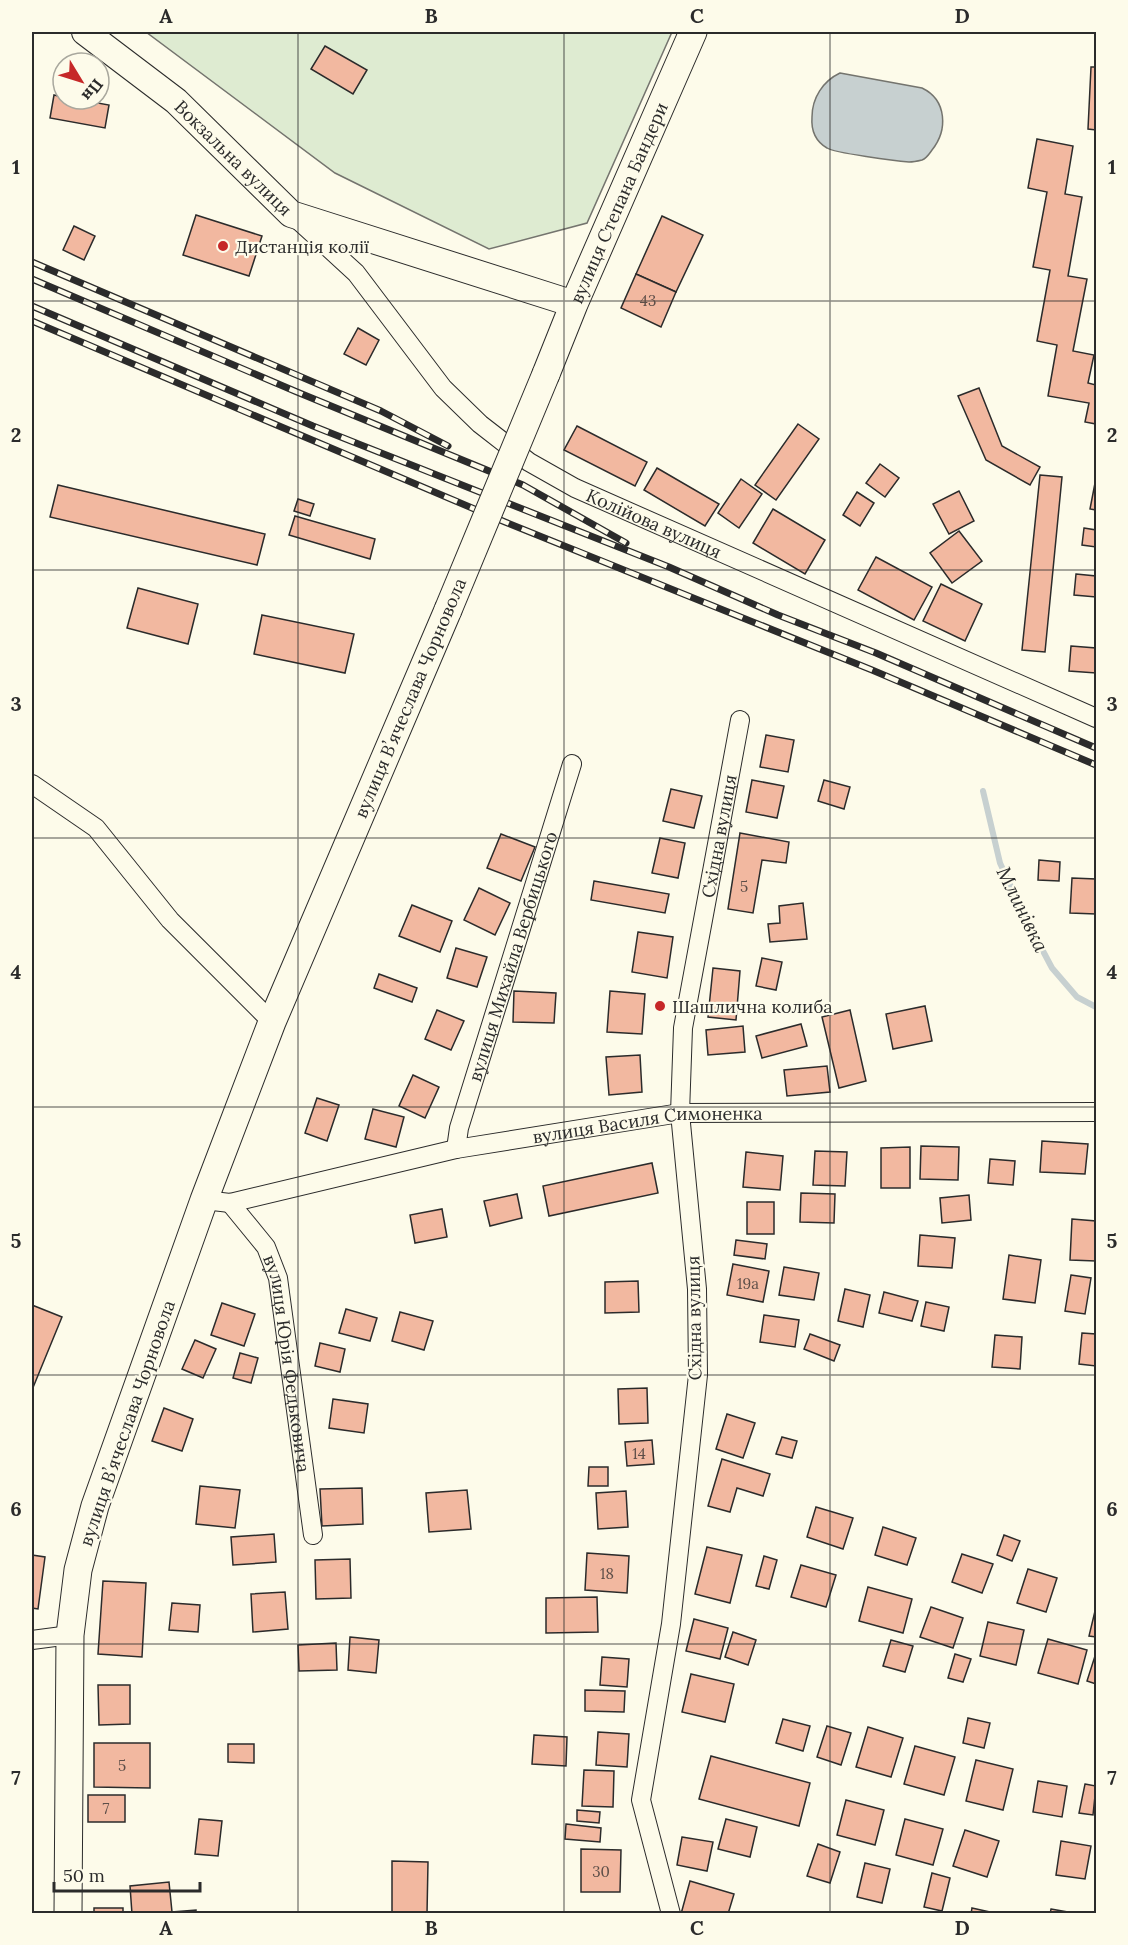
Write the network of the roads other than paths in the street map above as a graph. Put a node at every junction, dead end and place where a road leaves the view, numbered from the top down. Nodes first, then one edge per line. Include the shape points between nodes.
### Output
1 (85, 32) edge
2 (693, 32) edge
3 (291, 214) junction
4 (574, 304) junction
5 (546, 374) joint
6 (1096, 718) edge
7 (740, 720) dead end
8 (572, 764) dead end
9 (32, 784) edge
10 (272, 1022) junction
11 (1096, 1112) edge
12 (680, 1113) junction
13 (456, 1149) junction
14 (217, 1202) junction
15 (313, 1535) dead end
16 (70, 1635) junction
17 (32, 1640) edge
18 (68, 1914) edge
19 (671, 1914) edge

1 - 3 main road, Вокзальна вулиця via 176,101
2 - 4 main road, вулиця Степана Бандери
3 - 4 main road, Вокзальна вулиця
3 - 6 street, Колійова вулиця via 356,273 443,388 480,424 529,462 575,488
4 - 5 main road, вулиця Степана Бандери
5 - 10 main road, вулиця Вʼячеслава Чорновола, bridge
7 - 12 street, Східна вулиця via 683,1028
8 - 13 street, вулиця Михайла Вербицького via 459,1128
9 - 10 street via 96,828 170,920
10 - 14 main road, вулиця Вʼячеслава Чорновола
11 - 12 street, вулиця Василя Симоненка
12 - 13 street, вулиця Василя Симоненка
12 - 19 street, Східна вулиця via 697,1289 698,1375 671,1624 641,1800
13 - 14 street, вулиця Василя Симоненка
14 - 15 street, вулиця Юрія Федьковича via 266,1247 278,1278
14 - 16 main road, вулиця Вʼячеслава Чорновола via 95,1506 78,1570
16 - 17 street
16 - 18 main road, вулиця Вʼячеслава Чорновола

